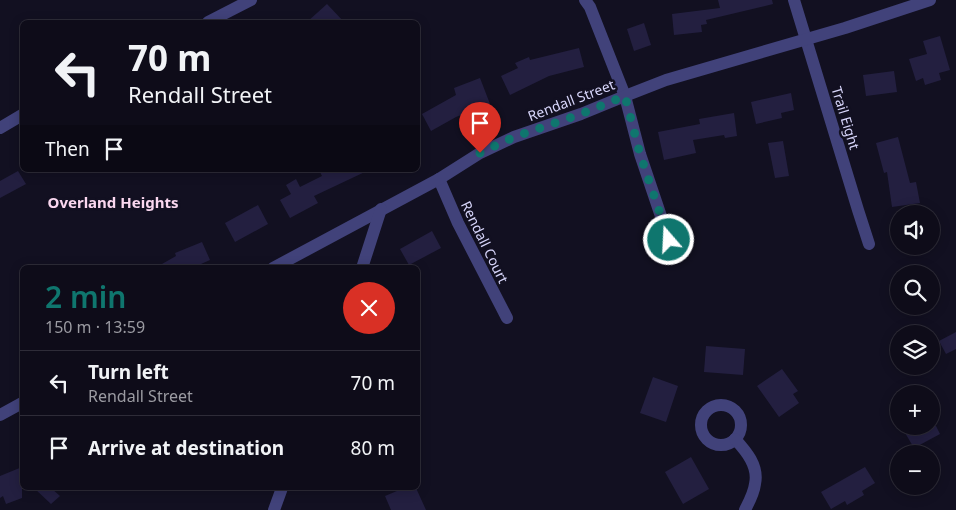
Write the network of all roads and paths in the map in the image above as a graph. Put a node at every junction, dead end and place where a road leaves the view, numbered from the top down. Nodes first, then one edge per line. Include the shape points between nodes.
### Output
1 (251, 0) edge
2 (585, 0) edge
3 (794, 0) edge
4 (930, 0) edge
5 (212, 20) edge
6 (806, 40) junction
7 (625, 96) junction
8 (20, 117) edge
9 (0, 128) edge
10 (439, 179) junction
11 (381, 210) junction
12 (669, 240) dead end
13 (869, 244) dead end
14 (279, 265) edge
15 (363, 265) edge
16 (507, 318) dead end
17 (20, 404) edge
18 (0, 415) edge
19 (735, 439) dead end
20 (281, 490) edge
21 (274, 510) edge
22 (745, 510) edge

1 - 5 street
2 - 7 street
3 - 6 street, Trail Eight
4 - 6 street, Rendall Street
6 - 7 street, Rendall Street via 666,80
6 - 13 street, Trail Eight
7 - 10 street, Rendall Street via 506,141
7 - 12 street via 640,154
8 - 9 street
10 - 11 street, Rendall Street
10 - 16 street, Rendall Court
11 - 14 street, Rendall Street
11 - 15 street
17 - 18 street
19 - 22 street via 748,454 756,476
20 - 21 street

